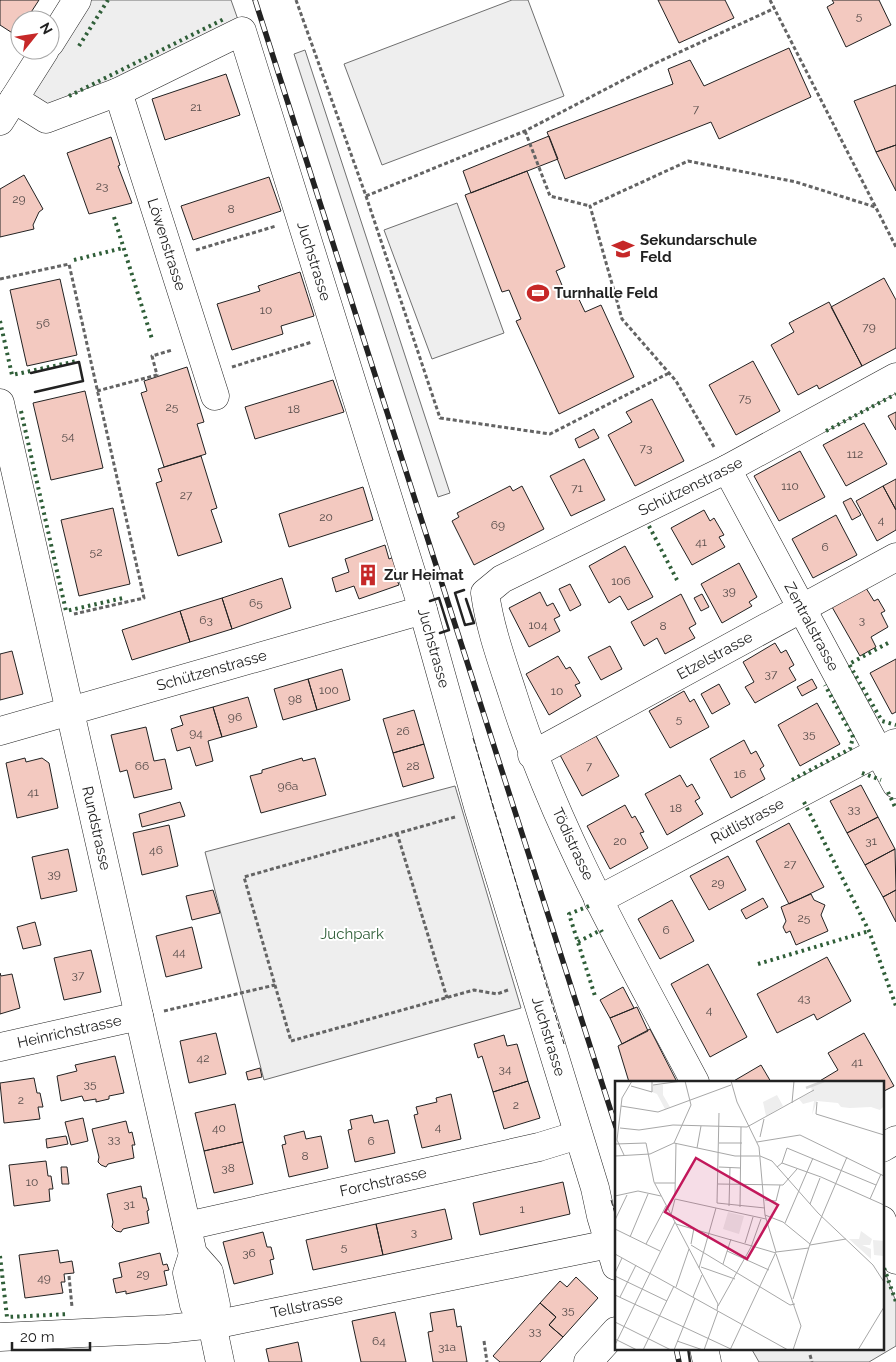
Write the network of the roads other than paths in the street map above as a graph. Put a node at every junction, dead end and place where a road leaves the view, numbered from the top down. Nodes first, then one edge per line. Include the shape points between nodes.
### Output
1 (77, 0) edge
2 (60, 26) edge
3 (39, 60) edge
4 (118, 92) junction
5 (7, 110) edge
6 (896, 377) edge
7 (211, 386) road end
8 (0, 403) edge
9 (727, 469) junction
10 (9, 482) edge
11 (896, 557) edge
12 (485, 593) joint
13 (802, 609) junction
14 (423, 610) junction
15 (70, 711) junction
16 (0, 731) edge
17 (888, 747) edge
18 (532, 755) junction
19 (896, 784) edge
20 (598, 900) junction
21 (139, 1016) junction
22 (0, 1047) edge
23 (694, 1081) edge
24 (578, 1135) junction
25 (896, 1140) edge
26 (884, 1147) edge
27 (187, 1226) junction
28 (884, 1226) edge
29 (612, 1255) edge
30 (896, 1260) edge
31 (212, 1324) junction
32 (615, 1332) edge
33 (0, 1337) edge
34 (220, 1362) edge
35 (588, 1362) edge

1 - 2 street
3 - 5 street
4 - 5 street via 46,119
4 - 7 street, Löwenstrasse
4 - 14 street, Juchstrasse via 242,32
6 - 9 street, Schützenstrasse
8 - 10 street, Rundstrasse
9 - 12 street, Schützenstrasse via 502,579
9 - 13 street, Zentralstrasse
10 - 15 street, Rundstrasse via 49,619
11 - 13 street, Etzelstrasse
12 - 18 street, Tödistrasse via 489,623
13 - 17 street, Zentralstrasse
13 - 18 street, Etzelstrasse
14 - 15 street, Schützenstrasse
14 - 24 street, Juchstrasse via 479,810
15 - 16 street, Schützenstrasse
15 - 21 street, Rundstrasse
17 - 19 street, Zentralstrasse
17 - 20 street, Rütlistrasse
18 - 20 street, Tödistrasse
20 - 23 street, Tödistrasse
21 - 22 street, Heinrichstrasse
21 - 27 street, Rundstrasse
24 - 27 street, Forchstrasse via 530,1149
24 - 29 street, Juchstrasse via 596,1188
25 - 26 street
27 - 31 street, Rundstrasse via 193,1254 187,1273 194,1305
28 - 30 street
29 - 31 street, Tellstrasse
31 - 33 street, Tellstrasse
31 - 34 street
32 - 35 street

